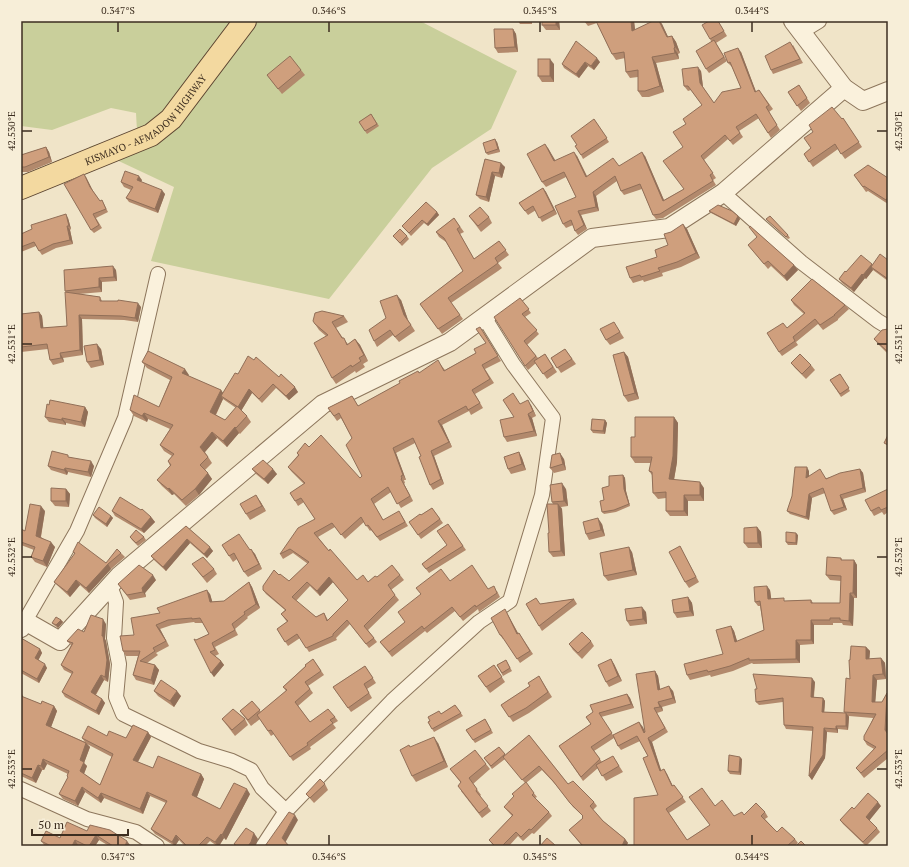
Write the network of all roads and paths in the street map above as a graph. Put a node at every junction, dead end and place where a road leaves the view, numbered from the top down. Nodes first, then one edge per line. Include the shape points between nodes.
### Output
1 (245, 21) edge
2 (819, 21) edge
3 (797, 26) edge
4 (844, 88) junction
5 (888, 91) edge
6 (21, 188) edge
7 (724, 193) junction
8 (158, 274) dead end
9 (484, 317) junction
10 (888, 327) edge
11 (110, 586) junction
12 (23, 624) edge
13 (21, 789) edge
14 (286, 811) junction
15 (157, 846) edge
16 (263, 846) edge

1 - 6 main road, KISMAYO - AFMADOW HIGHWAY via 171,119 151,135
2 - 3 street
3 - 4 street
4 - 5 street via 863,101
4 - 7 street
7 - 9 street via 669,228 592,238
7 - 10 street via 801,262
8 - 12 street via 125,418 77,531
9 - 11 street via 450,342 323,404
9 - 14 street via 513,364 553,418 542,495 510,601 479,622 392,701
11 - 12 street via 60,641
11 - 14 street via 116,602 114,638 119,664 116,697 123,714 199,751 251,770 262,788
13 - 15 street via 87,819 136,832
14 - 16 street

